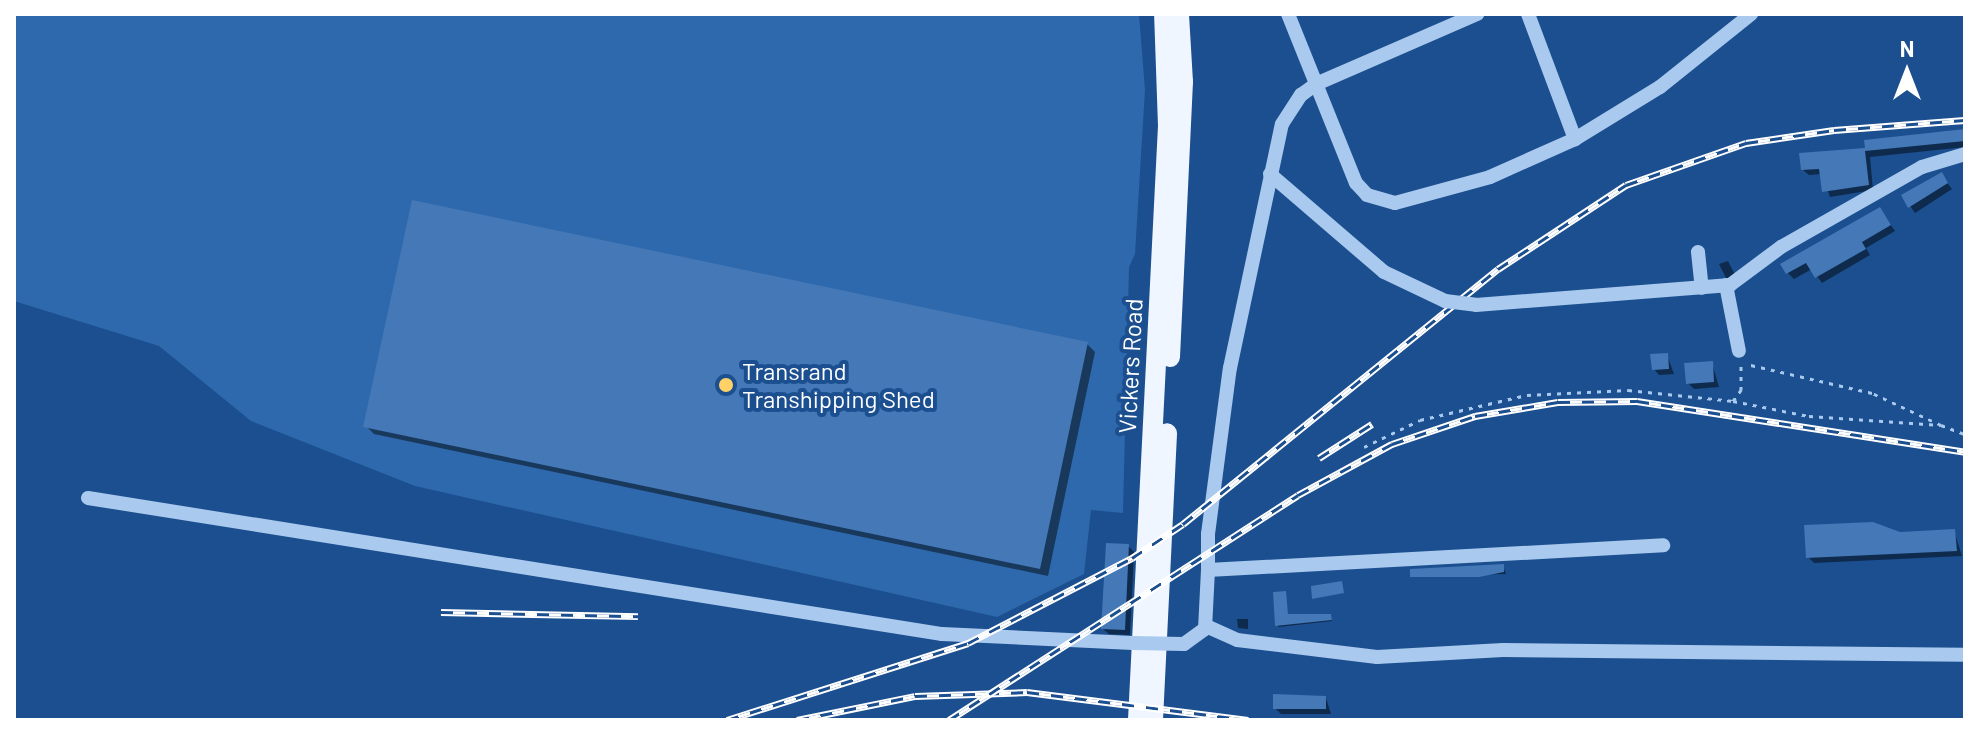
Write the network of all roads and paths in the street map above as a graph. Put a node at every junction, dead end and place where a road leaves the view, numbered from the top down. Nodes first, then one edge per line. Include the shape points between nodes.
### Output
1 (1164, 14) edge
2 (1179, 14) edge
3 (1288, 14) edge
4 (1477, 14) edge
5 (1528, 14) edge
6 (1751, 14) edge
7 (1455, 18) edge
8 (1316, 84) junction
9 (1575, 139) junction
10 (1965, 154) edge
11 (1270, 174) junction
12 (1698, 252) dead end
13 (1726, 285) junction
14 (1702, 288) junction
15 (1740, 355) junction
16 (1733, 401) junction
17 (1941, 425) junction
18 (1965, 434) edge
19 (1364, 447) dead end
20 (88, 498) dead end
21 (1663, 545) dead end
22 (1208, 570) junction
23 (1206, 626) junction
24 (1965, 655) edge
25 (1138, 720) edge
26 (1153, 720) edge

1 - 25 main road, Vickers Road via 1168,126
2 - 26 main road, Vickers Road via 1182,135
3 - 8 street
4 - 7 street
5 - 9 street
6 - 9 street via 1660,87
7 - 8 street
8 - 9 street via 1356,183 1378,201 1426,199 1526,164
8 - 11 street via 1301,95 1282,124
10 - 13 street via 1922,167 1781,247
11 - 14 street, bridge via 1384,272 1445,301 1476,305
11 - 22 street via 1225,397
12 - 14 street
13 - 14 street
13 - 15 street
15 - 16 path via 1741,390
15 - 17 path via 1763,372 1872,393
16 - 17 path via 1809,416
16 - 19 path via 1628,390 1527,395 1420,420
17 - 18 path
20 - 23 street, bridge via 942,634 1184,644
21 - 22 street
22 - 23 street
23 - 24 street via 1237,640 1377,657 1503,650

